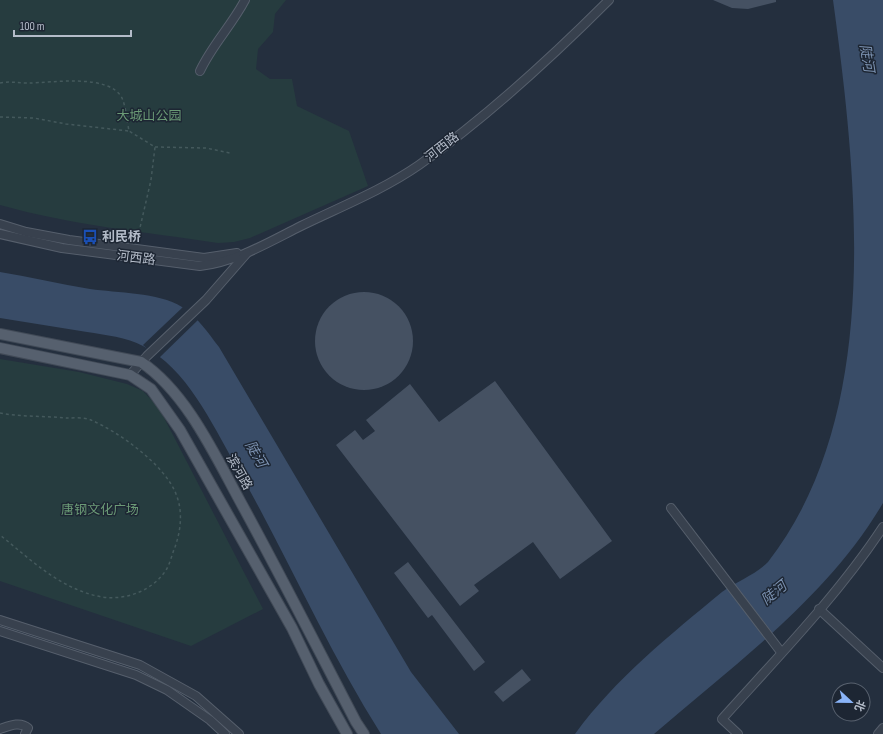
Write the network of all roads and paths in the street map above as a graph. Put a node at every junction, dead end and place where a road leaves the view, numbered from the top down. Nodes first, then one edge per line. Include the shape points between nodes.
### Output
1 (245, 0) edge
2 (609, 0) edge
3 (200, 71) dead end
4 (0, 82) edge
5 (0, 117) edge
6 (129, 131) junction
7 (155, 147) junction
8 (230, 153) dead end
9 (0, 224) edge
10 (139, 232) dead end
11 (0, 234) edge
12 (248, 252) junction
13 (0, 334) edge
14 (0, 348) edge
15 (144, 359) junction
16 (130, 375) junction
17 (0, 413) edge
18 (671, 508) dead end
19 (883, 527) edge
20 (0, 535) edge
21 (819, 609) junction
22 (0, 620) edge
23 (0, 631) edge
24 (781, 652) junction
25 (883, 668) edge
26 (883, 728) edge
27 (0, 729) edge
28 (25, 734) edge
29 (225, 734) edge
30 (239, 734) edge
31 (347, 734) edge
32 (364, 734) edge
33 (738, 734) edge
34 (878, 734) edge

1 - 3 street
2 - 12 street, 河西路 via 490,110 419,165 388,184
4 - 6 path via 77,81 103,84 122,97
5 - 6 path via 34,118
6 - 7 path
7 - 8 path via 206,148
7 - 10 path
9 - 12 street, 河西路 via 69,240 204,258
11 - 12 street, 河西路 via 62,248 200,266 216,264
12 - 15 street via 194,312
13 - 15 main road, 滨河路
14 - 16 main road
15 - 16 street
15 - 32 main road, 滨河路 via 172,388 211,449
16 - 31 main road via 151,389 180,430 292,628
17 - 20 path via 89,420 125,438 168,479 176,495 180,515 178,537 167,569 156,582 136,594 111,598 96,596 59,580
18 - 24 street
19 - 21 street
21 - 24 street
21 - 25 street
22 - 30 street via 140,665 196,696
23 - 29 street via 136,675 167,690 210,720
24 - 33 street via 722,720
26 - 34 street
27 - 28 street via 25,725 28,728

